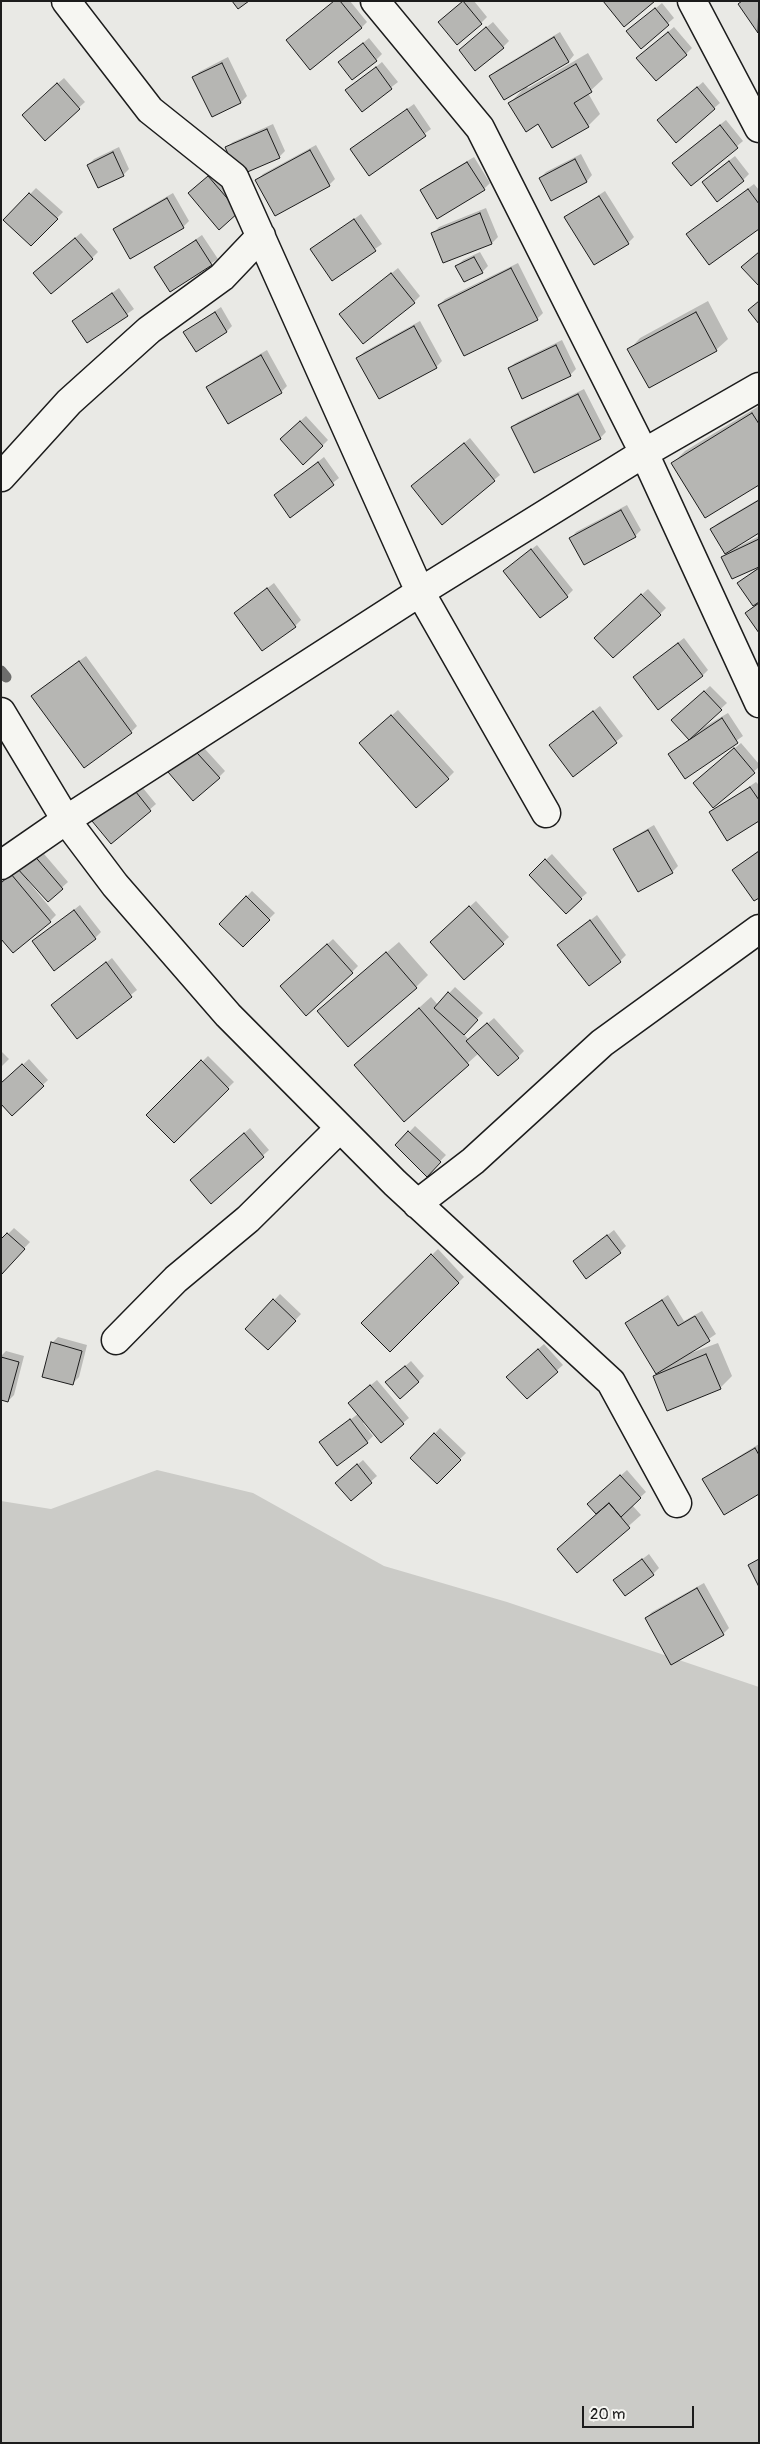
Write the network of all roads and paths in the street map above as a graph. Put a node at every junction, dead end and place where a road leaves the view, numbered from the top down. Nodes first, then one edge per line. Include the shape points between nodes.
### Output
1 (66, 1) edge
2 (375, 1) edge
3 (692, 1) edge
4 (759, 128) edge
5 (261, 236) junction
6 (759, 387) edge
7 (644, 453) junction
8 (1, 477) edge
9 (420, 592) junction
10 (759, 703) edge
11 (1, 712) edge
12 (546, 813) dead end
13 (66, 820) junction
14 (1, 865) edge
15 (759, 929) edge
16 (340, 1128) junction
17 (417, 1204) junction
18 (116, 1340) dead end
19 (677, 1503) dead end

1 - 5 street via 150,110 234,177
2 - 7 street via 480,128
3 - 4 street
5 - 8 street via 222,277 149,330 69,402
5 - 9 street
6 - 7 street
7 - 9 street
7 - 10 street
9 - 12 street
9 - 13 street
11 - 13 street
13 - 14 street
13 - 16 street via 115,885 228,1015
15 - 17 street via 602,1043 473,1161
16 - 17 street
16 - 18 street via 248,1219 176,1279
17 - 19 street via 611,1382

